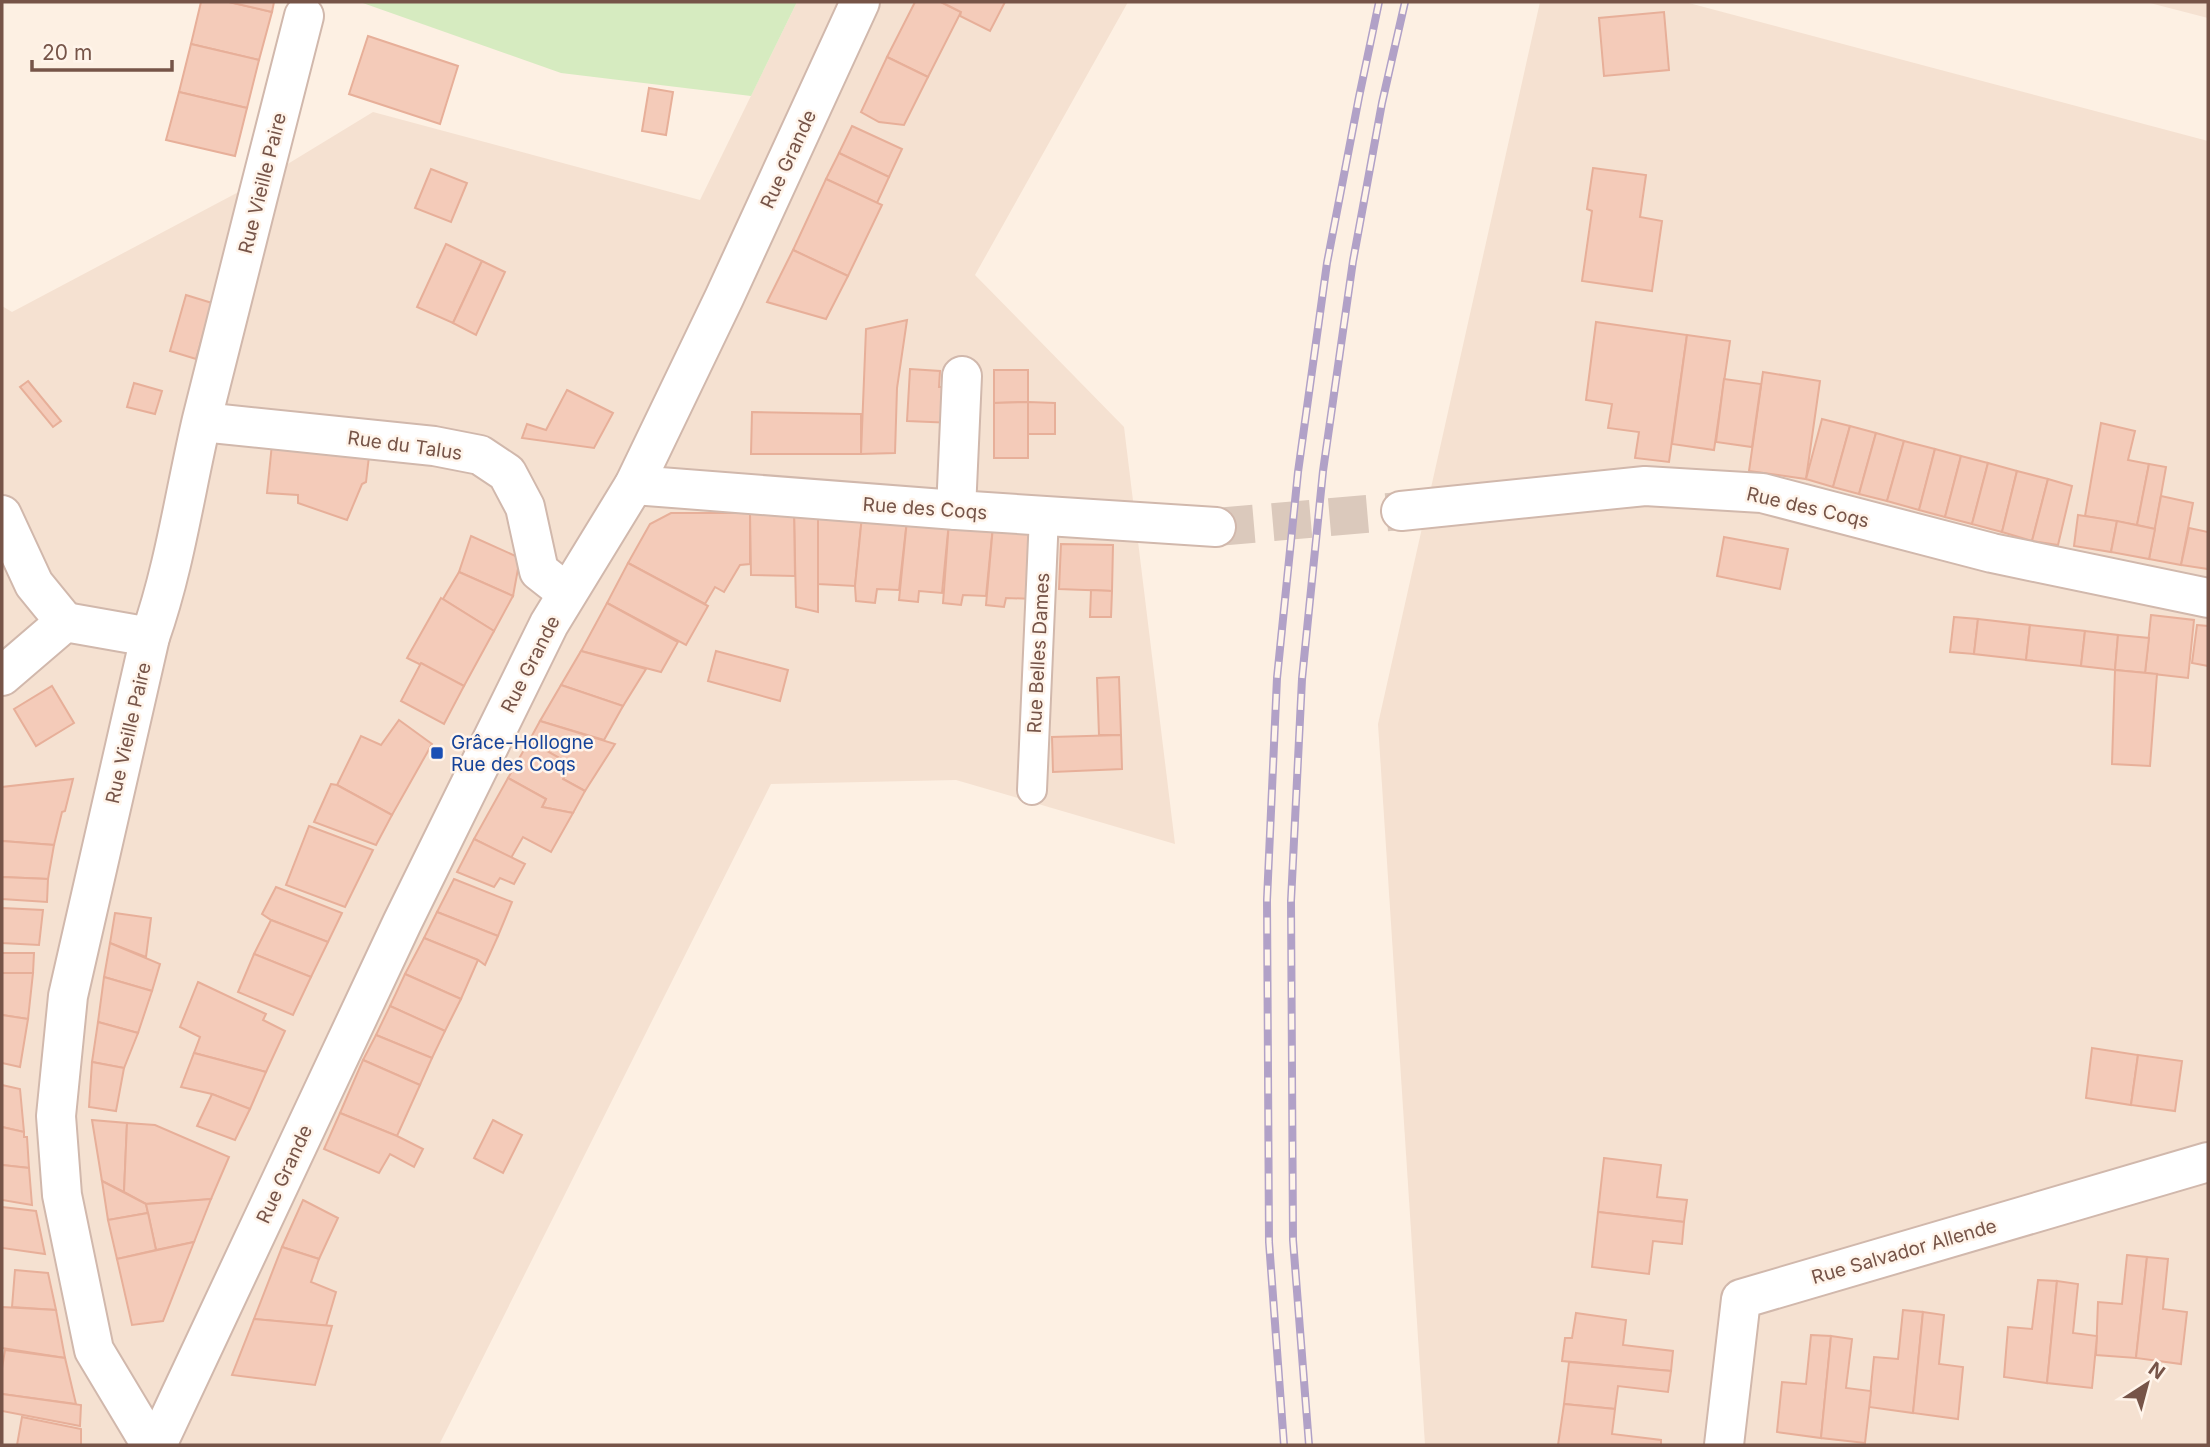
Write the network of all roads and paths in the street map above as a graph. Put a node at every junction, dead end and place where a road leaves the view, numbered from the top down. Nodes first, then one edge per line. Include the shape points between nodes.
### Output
1 (860, 2) edge
2 (304, 16) dead end
3 (962, 376) dead end
4 (202, 422) junction
5 (634, 485) junction
6 (956, 510) junction
7 (1401, 511) tunnel mouth
8 (2, 515) edge
9 (1044, 516) junction
10 (1216, 527) tunnel mouth
11 (567, 593) junction
12 (2208, 598) edge
13 (65, 622) junction
14 (150, 636) junction
15 (2, 676) edge
16 (1032, 790) dead end
17 (2208, 1162) edge
18 (151, 1445) edge
19 (157, 1445) edge
20 (1724, 1445) edge

1 - 5 street, Rue Grande
2 - 4 street, Rue Vieille Paire
3 - 6 street
4 - 11 street, Rue du Talus via 434,446 480,455 507,473 525,507 540,571
4 - 14 street, Rue Vieille Paire via 161,607
5 - 6 street, Rue des Coqs
5 - 11 street, Rue Grande
6 - 9 street, Rue des Coqs
7 - 12 street, Rue des Coqs via 1645,486 1762,493 1992,552
8 - 13 street via 34,584
9 - 10 street, Rue des Coqs
9 - 16 lane, Rue Belles Dames
11 - 19 street, Rue Grande via 402,923
13 - 14 street
13 - 15 street
14 - 18 street, Rue Vieille Paire via 68,996 56,1116 62,1195 94,1350
17 - 20 street, Rue Salvador Allende via 1741,1299

